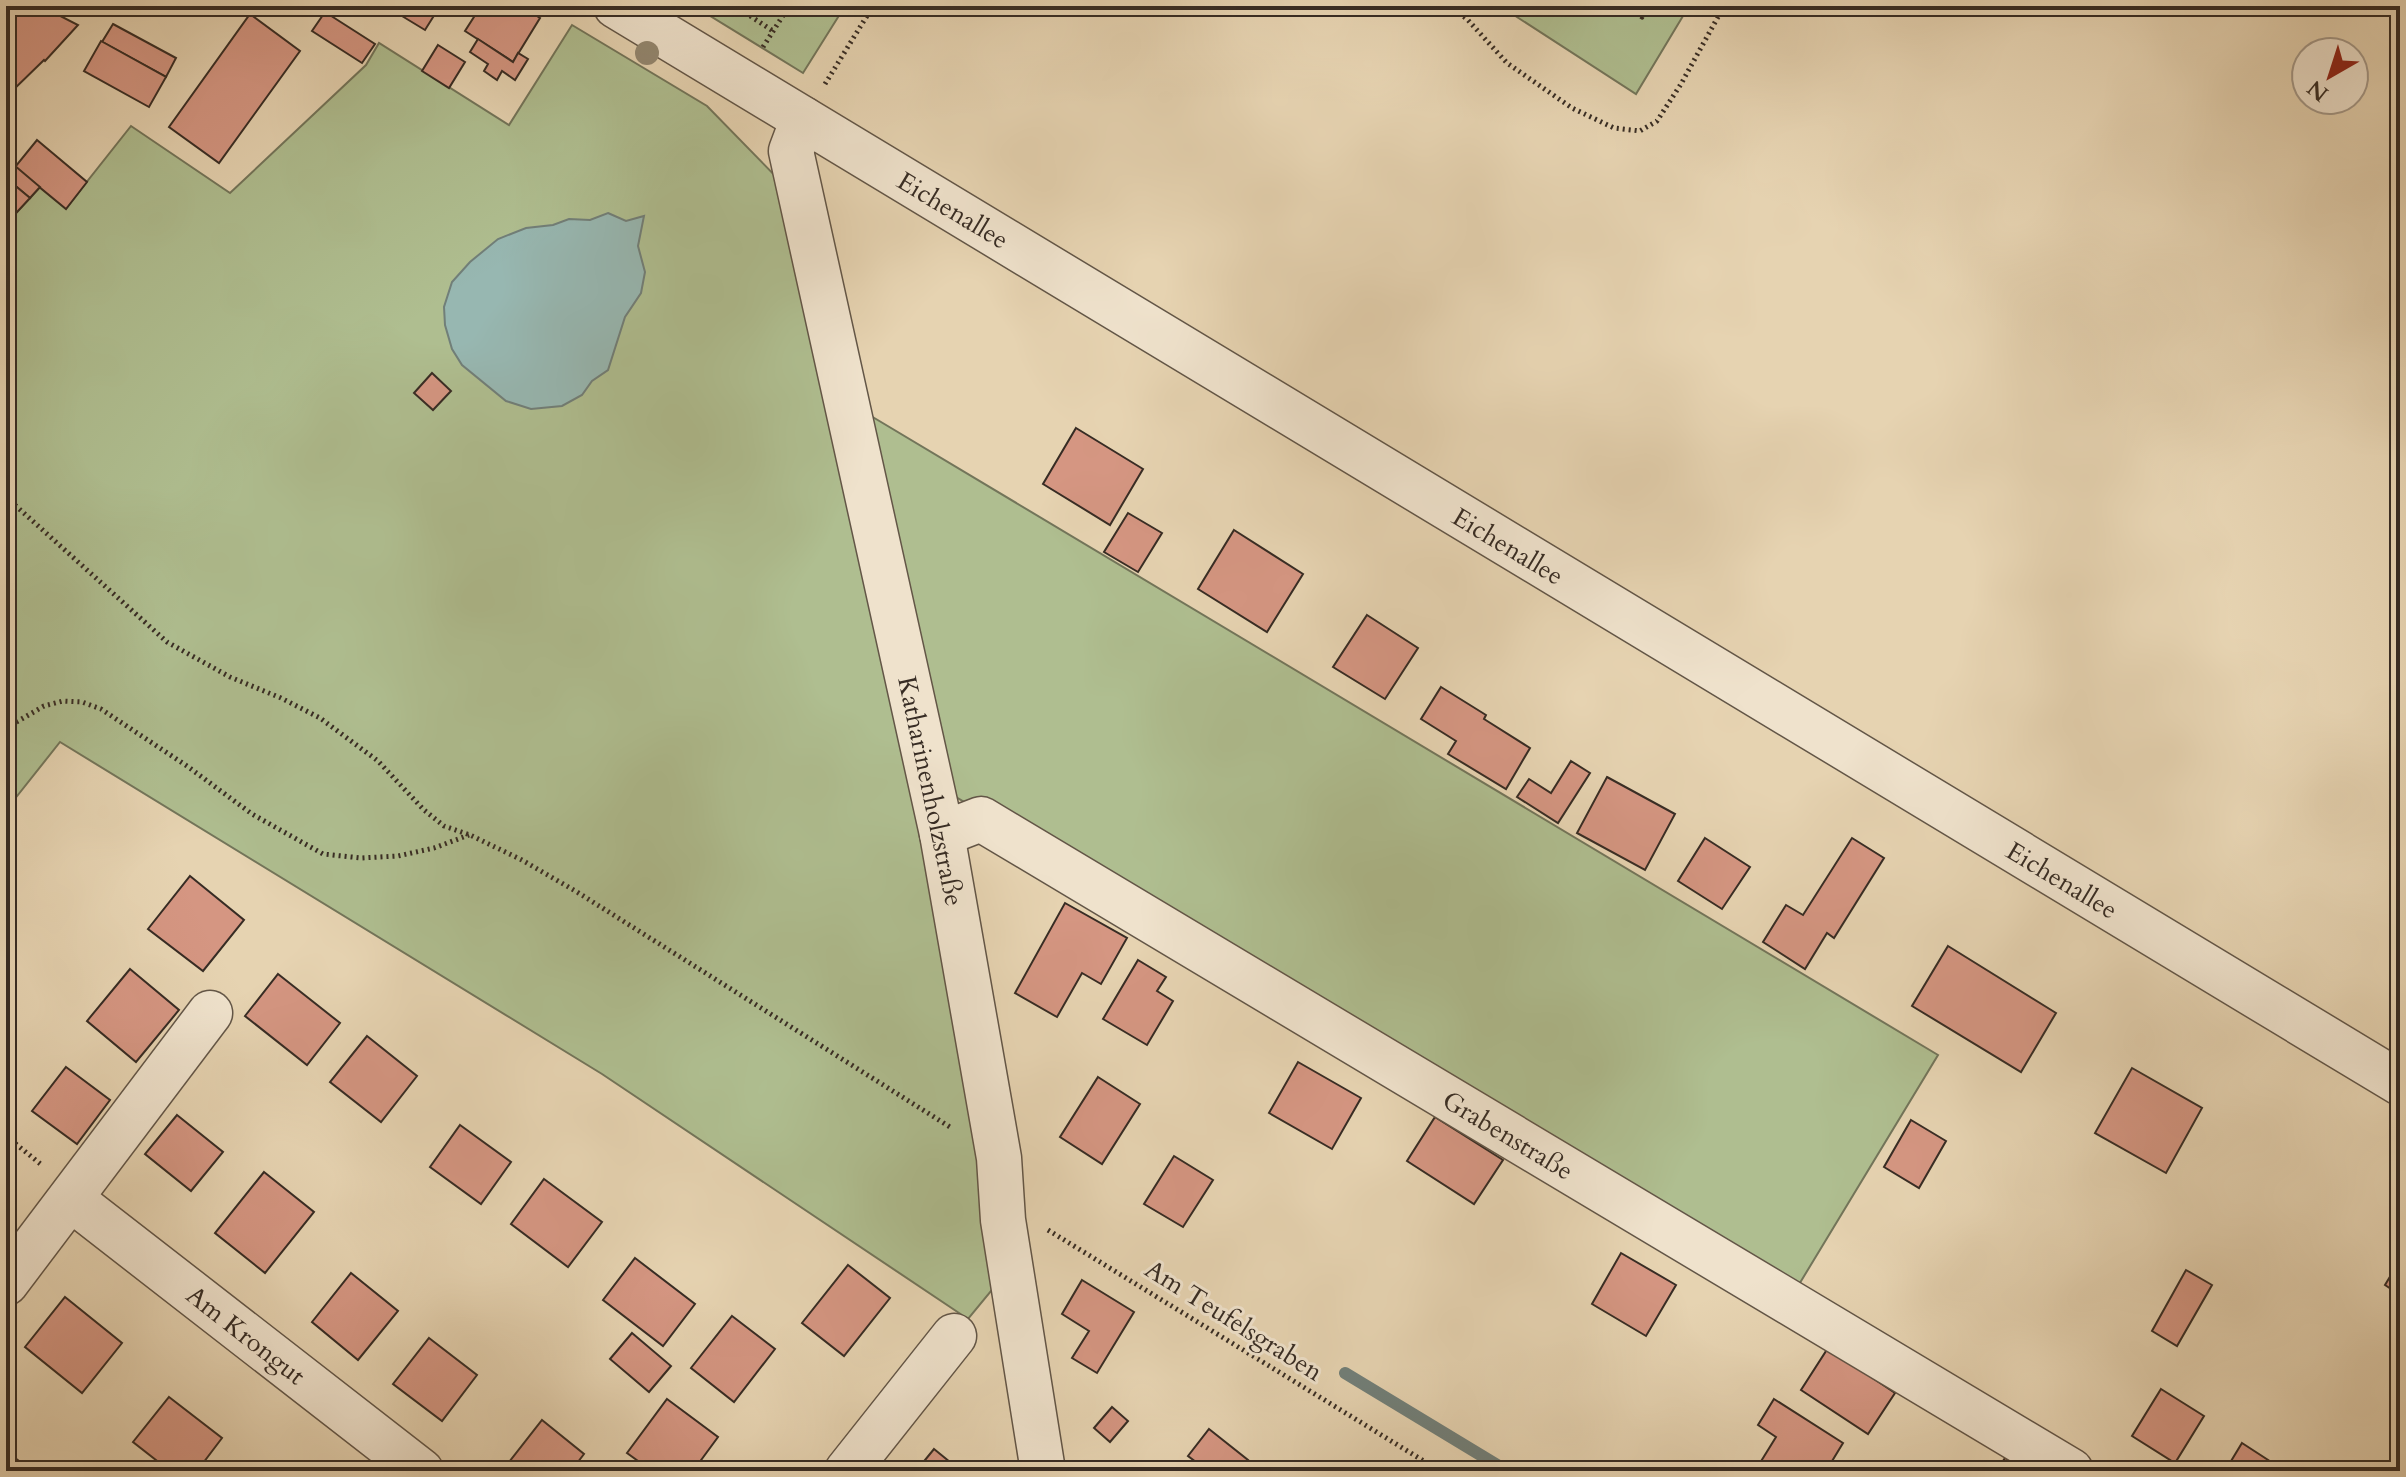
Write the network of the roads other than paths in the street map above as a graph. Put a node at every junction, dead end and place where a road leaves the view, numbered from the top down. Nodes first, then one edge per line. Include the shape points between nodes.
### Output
1 (616, 6) edge
2 (803, 119) junction
3 (942, 834) junction
4 (210, 1013) dead end
5 (2400, 1083) edge
6 (71, 1199) junction
7 (6, 1283) edge
8 (954, 1336) dead end
9 (421, 1471) edge
10 (847, 1471) edge
11 (1043, 1471) edge
12 (2071, 1471) edge

1 - 2 street, Eichenallee
2 - 3 street, Katharinenholzstraße via 791,151
2 - 5 street, Eichenallee
3 - 11 street, Katharinenholzstraße via 999,1158 1003,1220
3 - 12 street, Grabenstraße via 981,819
4 - 6 street
6 - 7 street
6 - 9 street, Am Krongut
8 - 10 street

